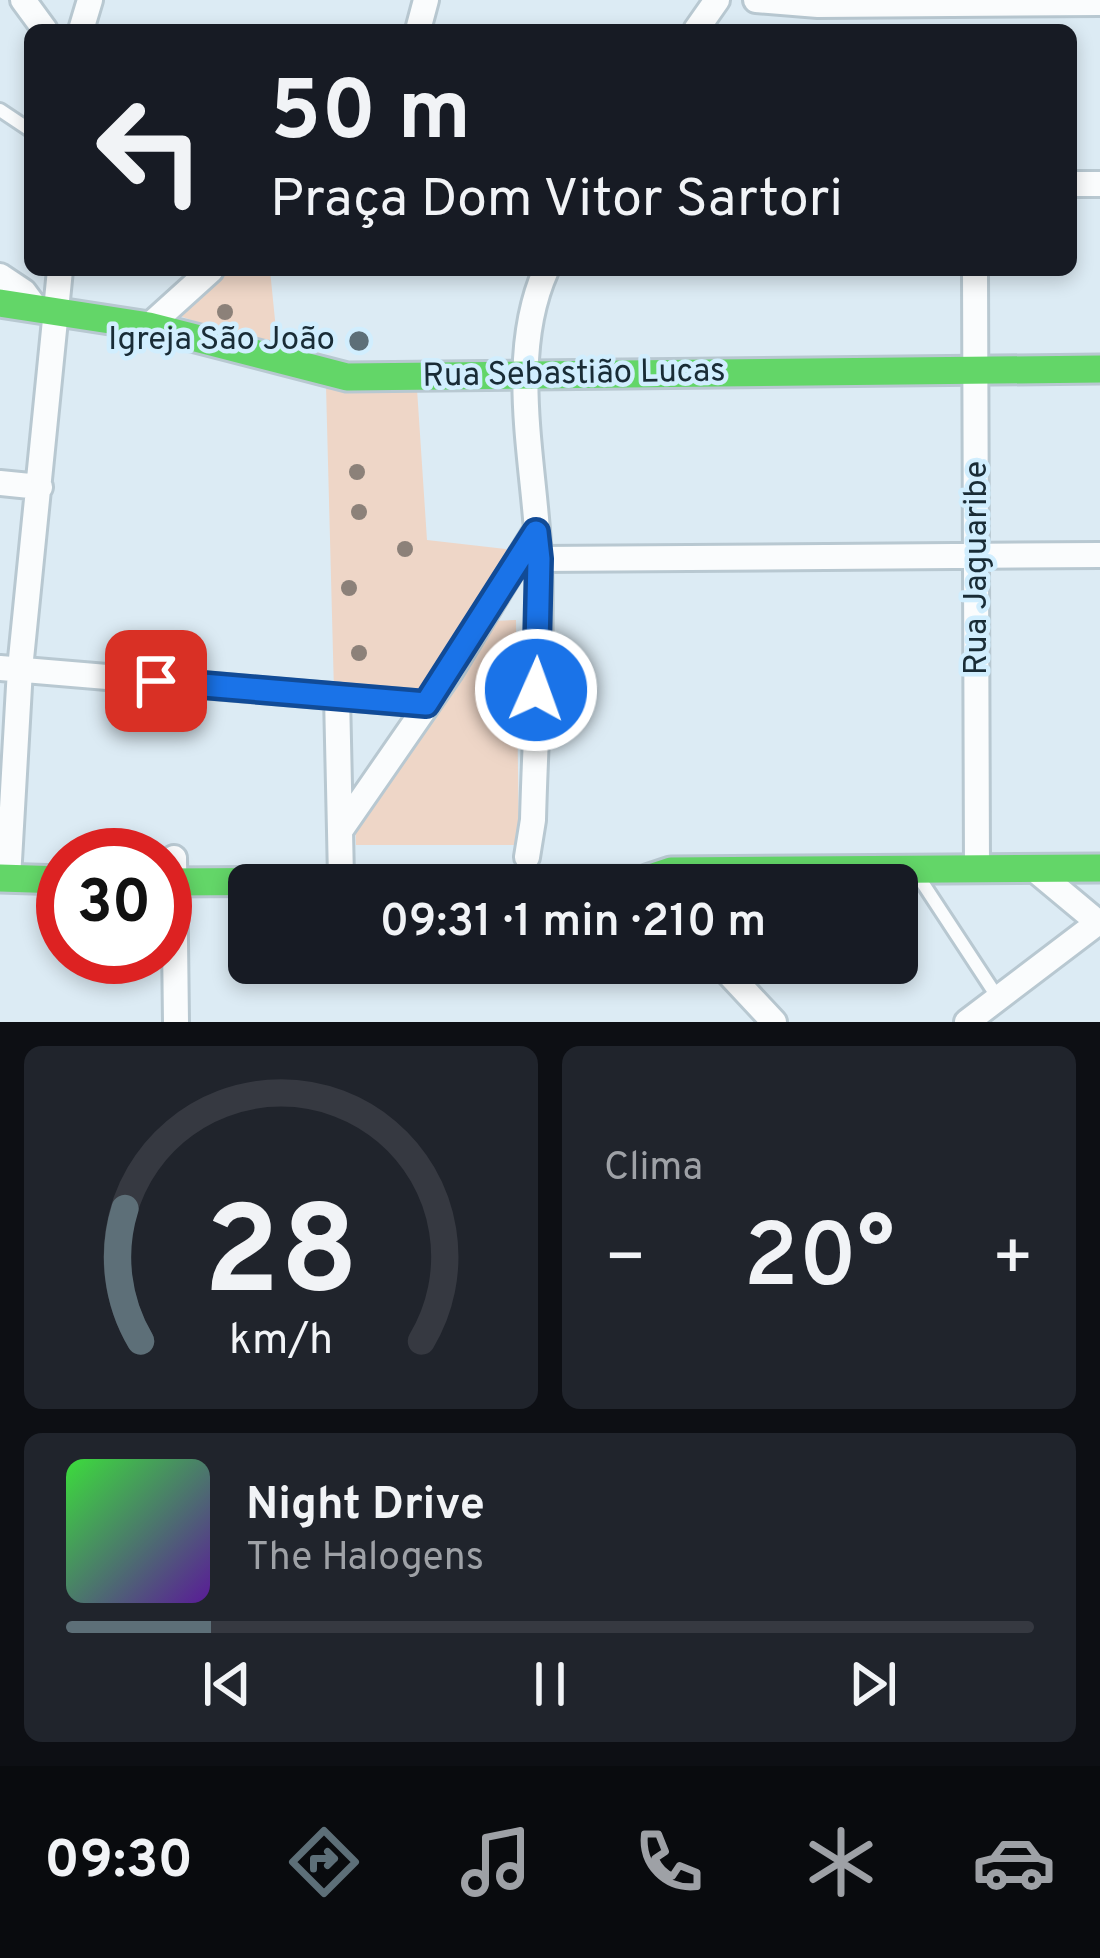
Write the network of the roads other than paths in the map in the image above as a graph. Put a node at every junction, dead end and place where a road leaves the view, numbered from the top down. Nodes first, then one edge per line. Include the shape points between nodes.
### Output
1 (22, 0) edge
2 (756, 0) edge
3 (975, 2) edge
4 (1088, 2) edge
5 (40, 24) edge
6 (0, 276) edge
7 (58, 276) edge
8 (204, 276) edge
9 (544, 276) edge
10 (975, 276) edge
11 (0, 303) edge
12 (46, 308) junction
13 (149, 326) junction
14 (1100, 369) edge
15 (977, 371) junction
16 (527, 374) junction
17 (0, 483) edge
18 (40, 487) junction
19 (536, 532) junction
20 (1100, 554) edge
21 (979, 556) junction
22 (539, 559) junction
23 (10, 669) edge
24 (337, 696) junction
25 (426, 704) junction
26 (340, 855) junction
27 (36, 861) edge
28 (464, 864) edge
29 (520, 864) edge
30 (4, 867) edge
31 (977, 867) junction
32 (1033, 867) junction
33 (192, 868) edge
34 (918, 868) edge
35 (1100, 868) edge
36 (36, 874) edge
37 (918, 877) edge
38 (1099, 922) edge
39 (174, 984) edge
40 (739, 984) edge
41 (998, 998) junction
42 (176, 1022) edge
43 (774, 1022) edge
44 (967, 1022) edge

1 - 5 street
2 - 3 street
3 - 4 street
6 - 12 street
7 - 12 street
8 - 13 street
9 - 16 street via 529,322
10 - 15 street, Rua Jaguaribe
11 - 12 street, Rua Sebastião Lucas
12 - 13 street, Rua Sebastião Lucas
12 - 18 street
13 - 16 street, Rua Sebastião Lucas via 347,377
14 - 15 street, Rua Sebastião Lucas
15 - 16 street, Rua Sebastião Lucas
15 - 21 street, Rua Jaguaribe
16 - 19 street
17 - 18 street
18 - 23 street
19 - 22 street
19 - 25 street
20 - 21 street
21 - 22 street
21 - 31 street, Rua Jaguaribe
22 - 29 street via 533,820
23 - 24 street
23 - 30 street
24 - 25 street
24 - 26 street
25 - 26 street
26 - 28 street
26 - 33 street
27 - 30 street
30 - 36 street
31 - 32 street
31 - 34 street
32 - 35 street
32 - 38 street
37 - 41 lane
38 - 41 street
39 - 42 street
40 - 43 street
41 - 44 street

